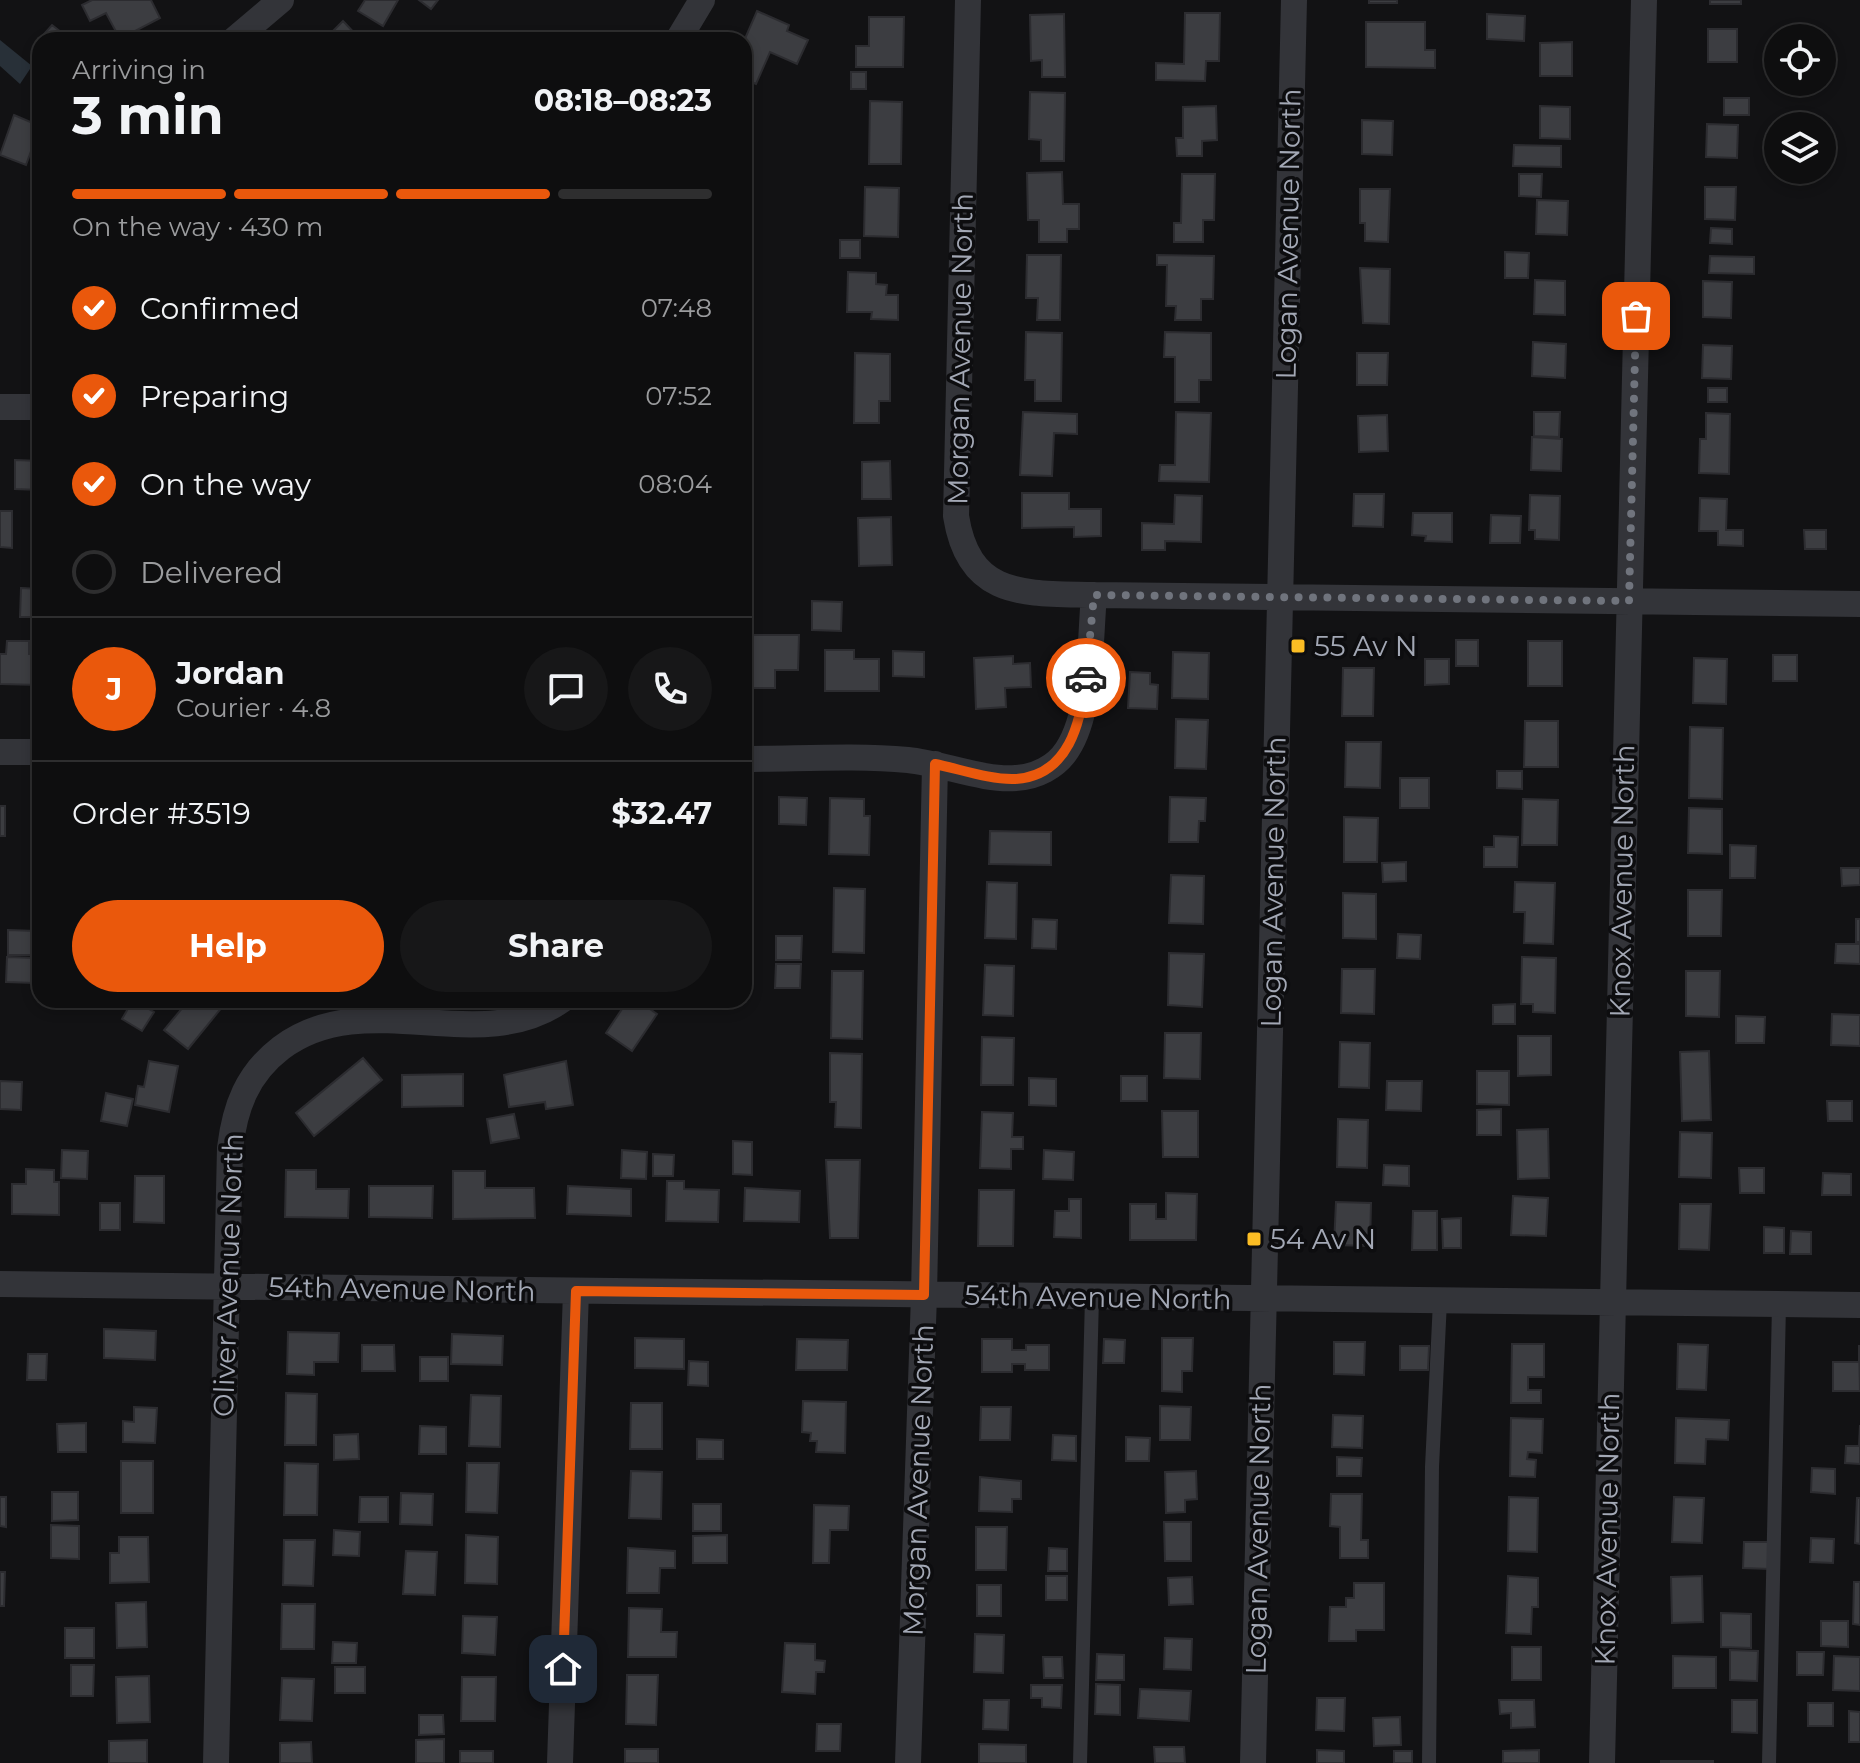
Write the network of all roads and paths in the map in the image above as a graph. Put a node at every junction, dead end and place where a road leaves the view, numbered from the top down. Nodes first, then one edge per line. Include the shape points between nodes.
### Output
1 (281, 0) edge
2 (702, 0) edge
3 (968, 0) edge
4 (1294, 0) edge
5 (1644, 0) edge
6 (243, 32) edge
7 (683, 32) edge
8 (0, 407) edge
9 (32, 407) edge
10 (1094, 595) junction
11 (1280, 598) junction
12 (1629, 601) junction
13 (1860, 604) edge
14 (0, 752) edge
15 (32, 752) edge
16 (752, 759) edge
17 (935, 764) junction
18 (545, 1008) edge
19 (0, 1284) edge
20 (227, 1287) junction
21 (576, 1291) junction
22 (924, 1295) junction
23 (1092, 1297) junction
24 (1263, 1299) junction
25 (1440, 1301) junction
26 (1613, 1303) junction
27 (1779, 1305) junction
28 (1860, 1305) edge
29 (216, 1763) edge
30 (560, 1763) edge
31 (908, 1763) edge
32 (1080, 1763) edge
33 (1253, 1763) edge
34 (1429, 1763) edge
35 (1602, 1763) edge
36 (1769, 1763) edge

1 - 6 street
2 - 7 street
3 - 10 street, Morgan Avenue North via 956,500 960,541 987,580 1038,593
4 - 11 street, Logan Avenue North
5 - 12 street, Knox Avenue North
8 - 9 street
10 - 11 street, Morgan Avenue North
10 - 17 street via 1081,712 1068,750 1053,766 1014,779
11 - 12 street, Morgan Avenue North
11 - 24 street, Logan Avenue North
12 - 13 street, Morgan Avenue North
12 - 26 street, Knox Avenue North
14 - 15 street
16 - 17 street
17 - 22 street, Morgan Avenue North
18 - 20 street, Oliver Avenue North via 522,1019 487,1023 331,1022 298,1035 271,1055 248,1082 234,1114
19 - 20 street, 54th Avenue North
20 - 21 street, 54th Avenue North
20 - 29 street, Oliver Avenue North
21 - 22 street, 54th Avenue North
21 - 30 street
22 - 23 street, 54th Avenue North
22 - 31 street, Morgan Avenue North
23 - 24 street, 54th Avenue North
23 - 32 lane
24 - 25 street, 54th Avenue North
24 - 33 street, Logan Avenue North
25 - 26 street, 54th Avenue North
25 - 34 lane via 1432,1467
26 - 27 street, 54th Avenue North
26 - 35 street, Knox Avenue North
27 - 28 street, 54th Avenue North
27 - 36 lane

